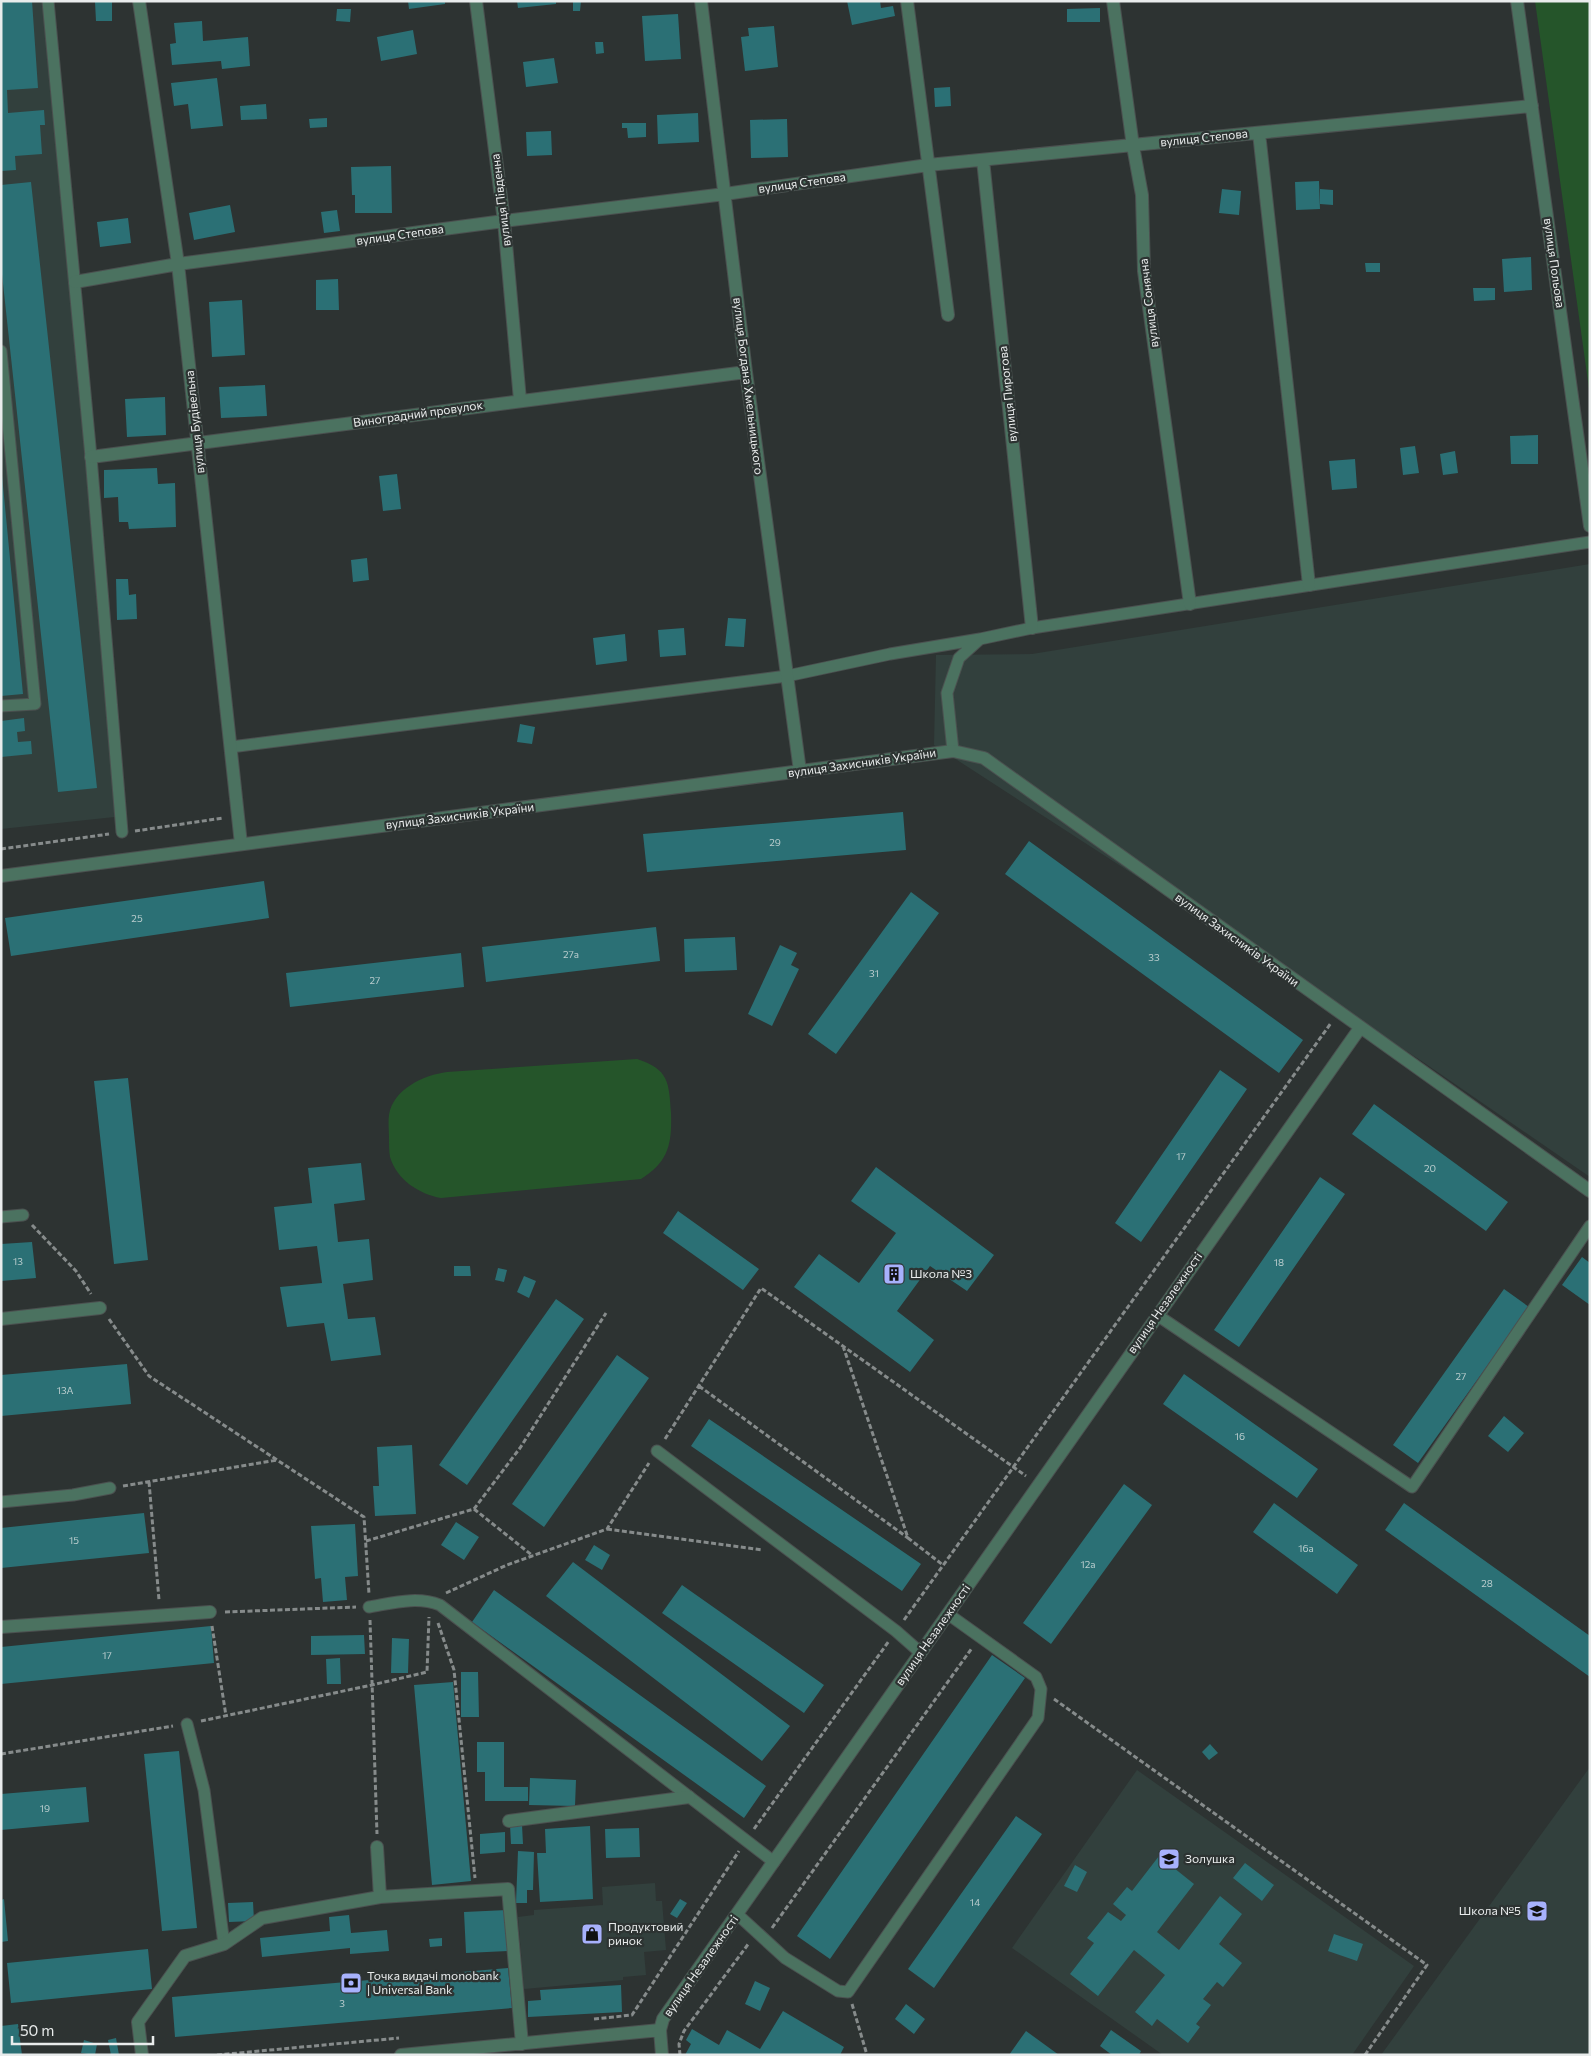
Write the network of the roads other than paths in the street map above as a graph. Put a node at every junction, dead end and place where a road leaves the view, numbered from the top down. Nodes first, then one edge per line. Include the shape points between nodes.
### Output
1 (48, 1) edge
2 (139, 1) edge
3 (476, 1) edge
4 (701, 1) edge
5 (907, 1) edge
6 (1113, 1) edge
7 (1517, 1) edge
8 (1532, 106) junction
9 (1259, 133) junction
10 (1133, 146) junction
11 (983, 160) junction
12 (928, 164) junction
13 (726, 194) junction
14 (504, 221) junction
15 (178, 264) junction
16 (75, 282) junction
17 (948, 315) dead end
18 (1, 351) edge
19 (746, 372) junction
20 (520, 400) junction
21 (198, 444) junction
22 (91, 457) junction
23 (1590, 526) edge
24 (1590, 542) edge
25 (1309, 585) junction
26 (1190, 604) junction
27 (1032, 628) junction
28 (980, 639) junction
29 (787, 676) junction
30 (1, 706) edge
31 (231, 748) junction
32 (953, 751) junction
33 (800, 771) junction
34 (122, 832) dead end
35 (241, 844) junction
36 (1, 876) edge
37 (1360, 1028) junction
38 (1590, 1191) edge
39 (23, 1215) road end
40 (1, 1217) edge
41 (1590, 1226) edge
42 (100, 1308) road end
43 (1157, 1315) junction
44 (1, 1318) edge
45 (657, 1451) road end
46 (110, 1488) road end
47 (1, 1502) edge
48 (369, 1607) road end
49 (210, 1612) road end
50 (948, 1614) junction
51 (1, 1627) edge
52 (921, 1653) junction
53 (188, 1724) road end
54 (689, 1796) junction
55 (509, 1821) dead end
56 (377, 1847) road end
57 (774, 1862) junction
58 (380, 1897) junction
59 (737, 1914) junction
60 (224, 1944) junction
61 (660, 2030) junction
62 (522, 2044) junction
63 (142, 2055) edge
64 (401, 2055) edge
65 (662, 2055) edge

1 - 16 lane
2 - 15 street, вулиця Будівельна
3 - 14 street, вулиця Південна
4 - 13 street, вулиця Богдана Хмельницького
5 - 12 street
6 - 10 street, вулиця Сонячна
7 - 8 street, вулиця Польова
8 - 9 street, вулиця Степова
8 - 23 street, вулиця Польова
9 - 10 street, вулиця Степова
9 - 25 street
10 - 11 street, вулиця Степова
10 - 26 street, вулиця Сонячна via 1142,195 1144,272
11 - 12 street, вулиця Степова
11 - 27 street, вулиця Пирогова
12 - 13 street, вулиця Степова
12 - 17 street
13 - 14 street, вулиця Степова
13 - 19 street, вулиця Богдана Хмельницького
14 - 15 street, вулиця Степова
14 - 20 street, вулиця Південна
15 - 16 street, вулиця Степова
15 - 21 street, вулиця Будівельна
16 - 22 lane
18 - 30 lane via 35,704
19 - 20 street, Виноградний провулок
19 - 29 street, вулиця Богдана Хмельницького
20 - 21 street, Виноградний провулок
21 - 22 street, Виноградний провулок
21 - 31 street, вулиця Будівельна
22 - 34 lane
24 - 25 lane
25 - 26 lane
26 - 27 lane
27 - 28 lane
28 - 29 lane
28 - 32 lane via 959,658 947,692
29 - 31 lane
29 - 33 street, вулиця Богдана Хмельницького
31 - 35 street, вулиця Будівельна
32 - 33 street, вулиця Захисників України
32 - 37 street, вулиця Захисників України via 984,758
33 - 35 street, вулиця Захисників України
35 - 36 street, вулиця Захисників України
37 - 38 street, вулиця Захисників України
37 - 43 street, вулиця Незалежності
39 - 40 lane
41 - 43 lane via 1412,1487
42 - 44 street
43 - 50 street, вулиця Незалежності
45 - 52 lane
46 - 47 lane
48 - 54 lane via 416,1600 430,1601 448,1610
49 - 51 street
50 - 52 street, вулиця Незалежності
50 - 59 lane via 1036,1677 1041,1690 1038,1718 848,1992 838,1991 785,1958
52 - 57 street, вулиця Незалежності
53 - 60 lane via 204,1790
54 - 55 street
54 - 57 lane
56 - 58 street
57 - 59 street, вулиця Незалежності
58 - 60 street via 262,1918
58 - 62 street via 508,1889
59 - 61 street, вулиця Незалежності via 664,2019
60 - 63 street via 185,1956 138,2022
61 - 62 street, вулиця Незалежності
61 - 65 street
62 - 64 street, вулиця Незалежності

